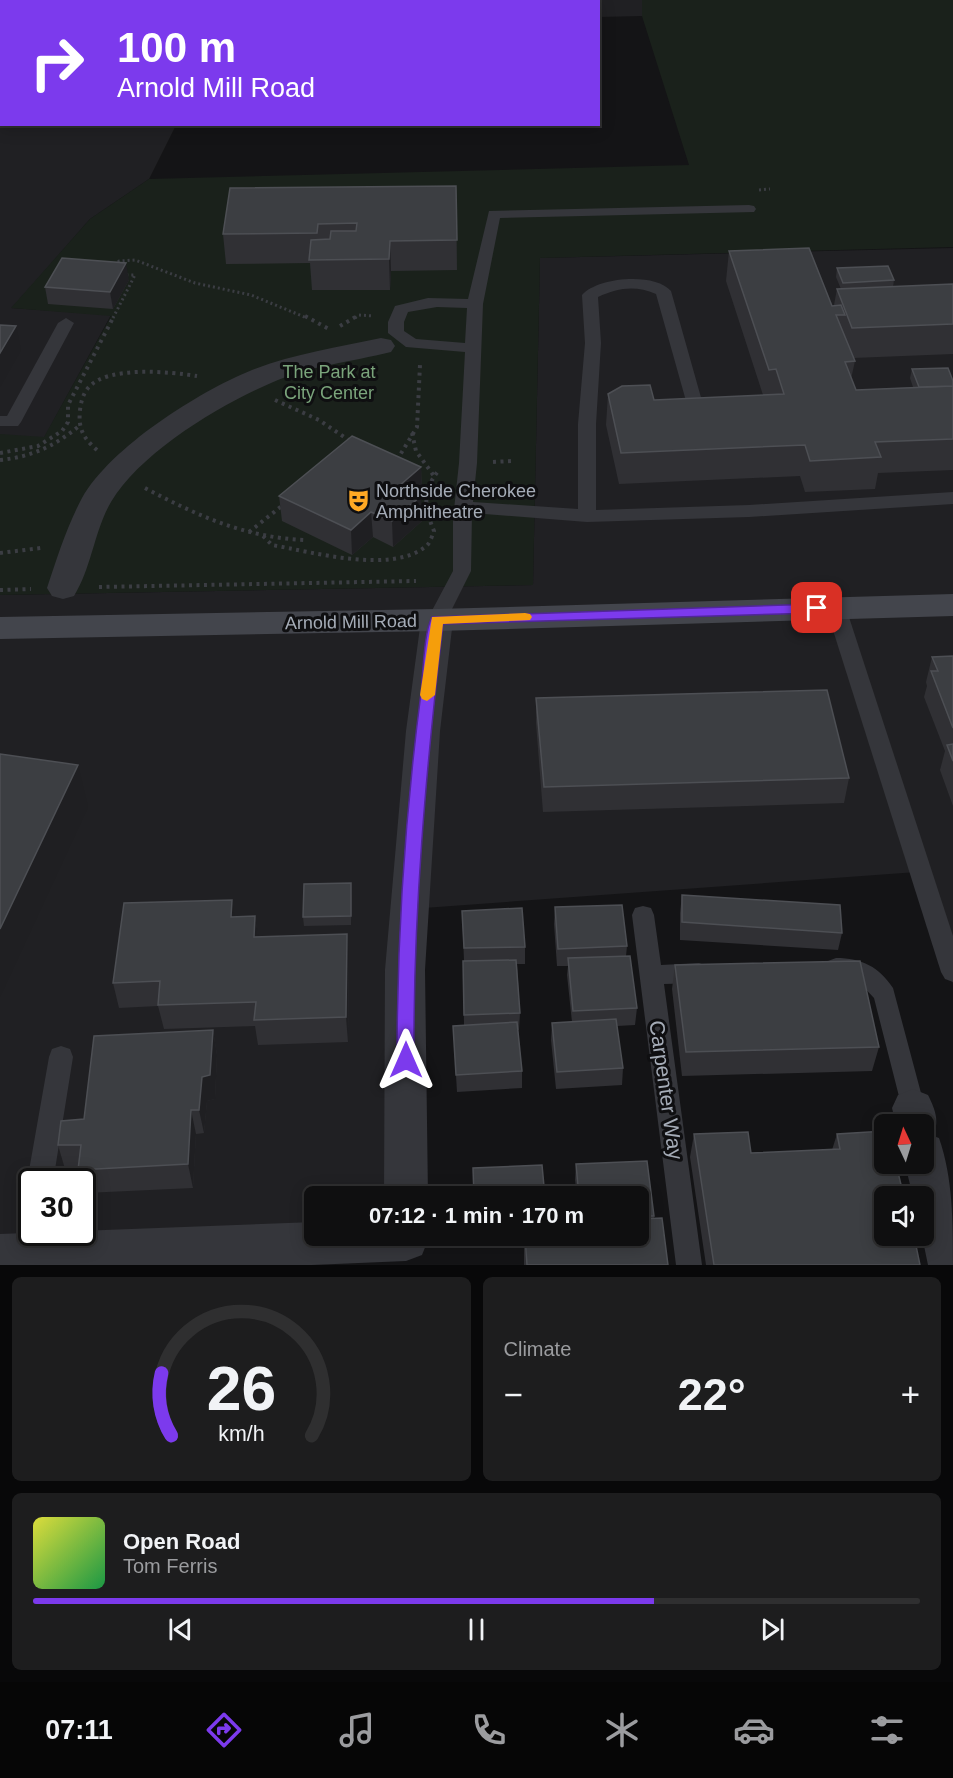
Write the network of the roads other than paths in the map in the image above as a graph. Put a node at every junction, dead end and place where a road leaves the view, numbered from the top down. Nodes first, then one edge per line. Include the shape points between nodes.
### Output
1 (749, 209) dead end
2 (475, 304) junction
3 (66, 323) dead end
4 (381, 346) dead end
5 (472, 348) junction
6 (694, 401) edge
7 (0, 421) edge
8 (953, 498) edge
9 (464, 507) junction
10 (587, 516) junction
11 (63, 588) road end
12 (953, 605) edge
13 (836, 608) junction
14 (437, 620) junction
15 (0, 628) edge
16 (643, 915) dead end
17 (811, 969) edge
18 (720, 972) edge
19 (953, 972) edge
20 (651, 975) junction
21 (61, 1057) dead end
22 (914, 1114) edge
23 (42, 1168) edge
24 (933, 1174) edge
25 (406, 1186) edge
26 (945, 1206) edge
27 (304, 1243) edge
28 (20, 1248) edge
29 (127, 1258) edge
30 (689, 1265) edge
31 (951, 1265) edge

1 - 2 lane via 494,214
2 - 5 lane
2 - 5 lane via 421,302 401,309 396,322 396,333 412,344
3 - 7 lane via 12,422
4 - 11 street via 262,376 196,410 131,458 98,499
5 - 9 lane
6 - 10 lane via 663,291 644,282 610,285 590,295 593,343 587,424
8 - 10 lane
9 - 10 lane
9 - 14 lane via 462,571
12 - 13 main road, Arnold Mill Road
13 - 14 main road, Arnold Mill Road
13 - 19 lane
14 - 15 main road, Arnold Mill Road
14 - 25 street via 423,731 405,970
16 - 20 lane, Carpenter Way
17 - 22 lane via 846,967 875,979 885,996
18 - 20 lane
20 - 30 lane, Carpenter Way
21 - 23 lane
24 - 26 street
26 - 31 street
27 - 29 street
28 - 29 street

